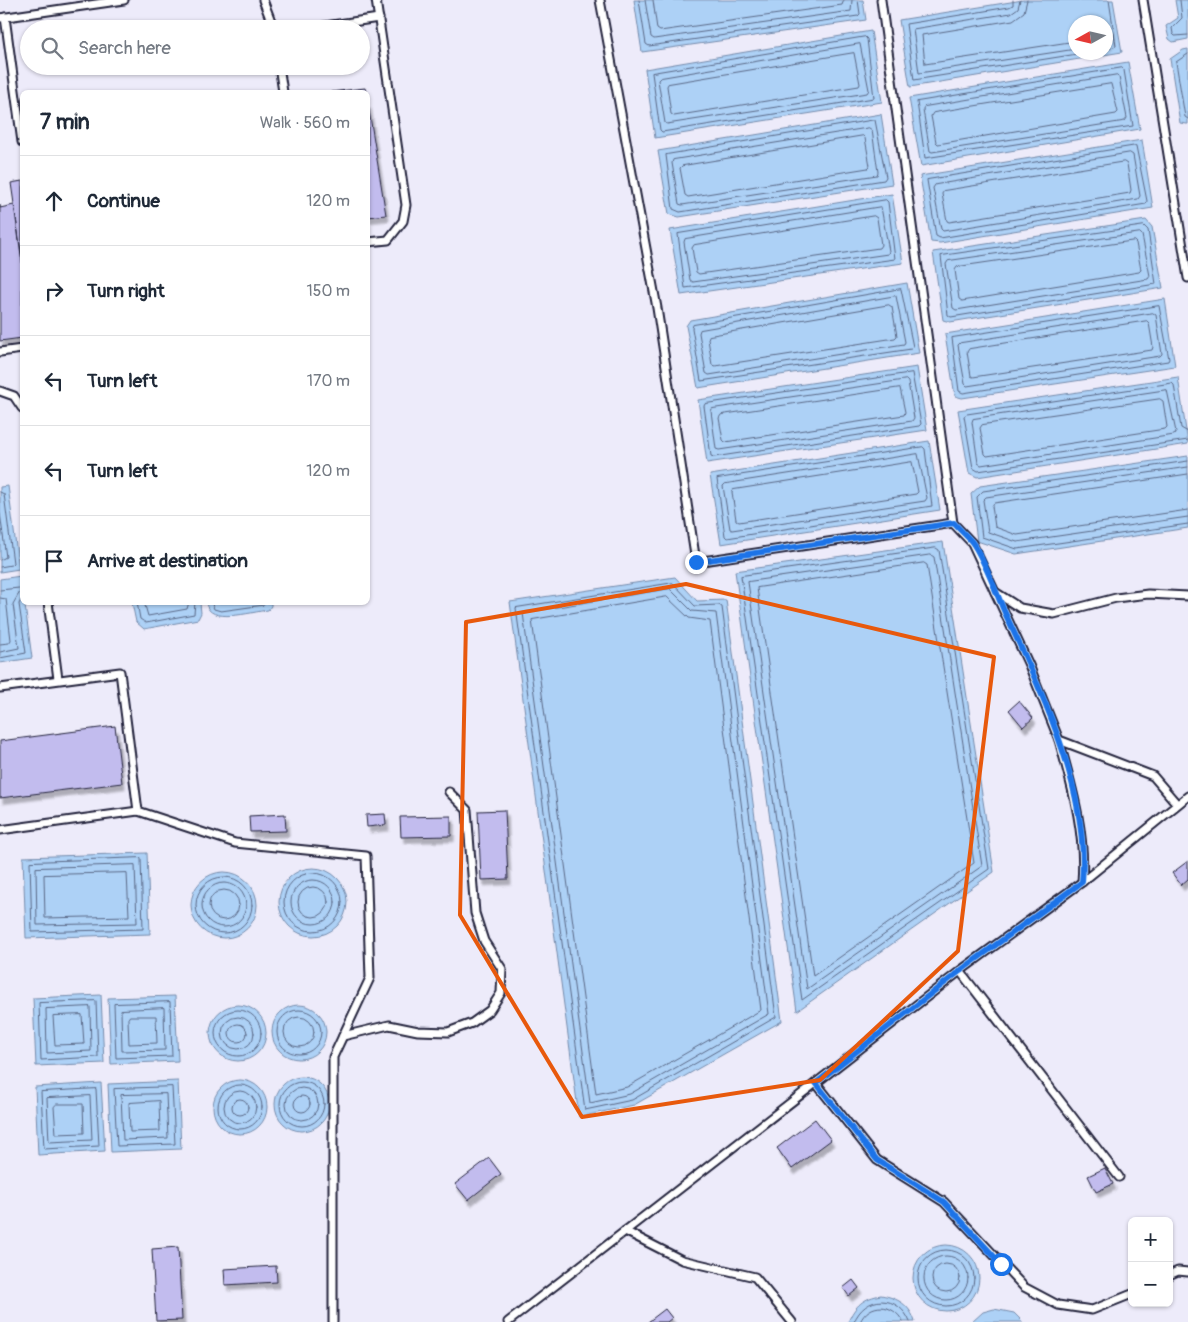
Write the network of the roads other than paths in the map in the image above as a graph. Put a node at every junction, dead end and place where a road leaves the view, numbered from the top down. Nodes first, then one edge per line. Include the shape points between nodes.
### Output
1 (124, 0) edge
2 (263, 0) edge
3 (376, 0) edge
4 (600, 0) edge
5 (881, 0) edge
6 (1143, 0) edge
7 (2, 18) edge
8 (379, 18) junction
9 (271, 20) edge
10 (366, 20) edge
11 (280, 75) edge
12 (283, 90) edge
13 (20, 130) edge
14 (370, 242) edge
15 (1188, 278) edge
16 (20, 349) edge
17 (0, 352) edge
18 (0, 391) edge
19 (20, 405) edge
20 (954, 523) junction
21 (995, 592) junction
22 (1188, 596) edge
23 (48, 605) edge
24 (58, 679) junction
25 (0, 688) edge
26 (1059, 740) junction
27 (449, 792) dead end
28 (1188, 796) edge
29 (1177, 804) junction
30 (138, 811) junction
31 (0, 830) edge
32 (1082, 882) junction
33 (960, 971) junction
34 (342, 1036) junction
35 (816, 1083) junction
36 (1119, 1177) dead end
37 (625, 1231) junction
38 (1188, 1272) edge
39 (1173, 1273) edge
40 (1128, 1296) edge
41 (333, 1322) edge
42 (508, 1322) edge
43 (792, 1322) edge

1 - 7 lane
2 - 9 lane
3 - 8 lane
4 - 20 lane via 657,308 696,562
5 - 20 lane
6 - 15 lane
7 - 13 lane
8 - 10 lane
8 - 14 lane via 406,205 403,221 388,240
11 - 12 lane
16 - 17 lane
18 - 19 lane via 14,396
20 - 21 lane via 972,543
21 - 22 lane via 1020,608 1054,614 1116,598 1148,594
21 - 26 lane
23 - 24 lane
24 - 25 lane
24 - 30 lane via 120,672
26 - 29 lane via 1153,776
26 - 32 lane via 1080,818 1084,857
27 - 34 lane via 467,810 475,913 484,941 502,969 501,993 490,1010 448,1032 418,1031 389,1025
28 - 29 lane
29 - 32 lane
30 - 31 lane
30 - 34 lane via 235,843 366,856 370,978
32 - 33 lane
33 - 35 lane
33 - 36 lane
34 - 41 lane via 333,1057
35 - 37 lane
35 - 40 lane via 877,1160 944,1202 1024,1287 1058,1304 1092,1310
37 - 42 lane
37 - 43 lane via 682,1260 755,1277
38 - 39 lane

